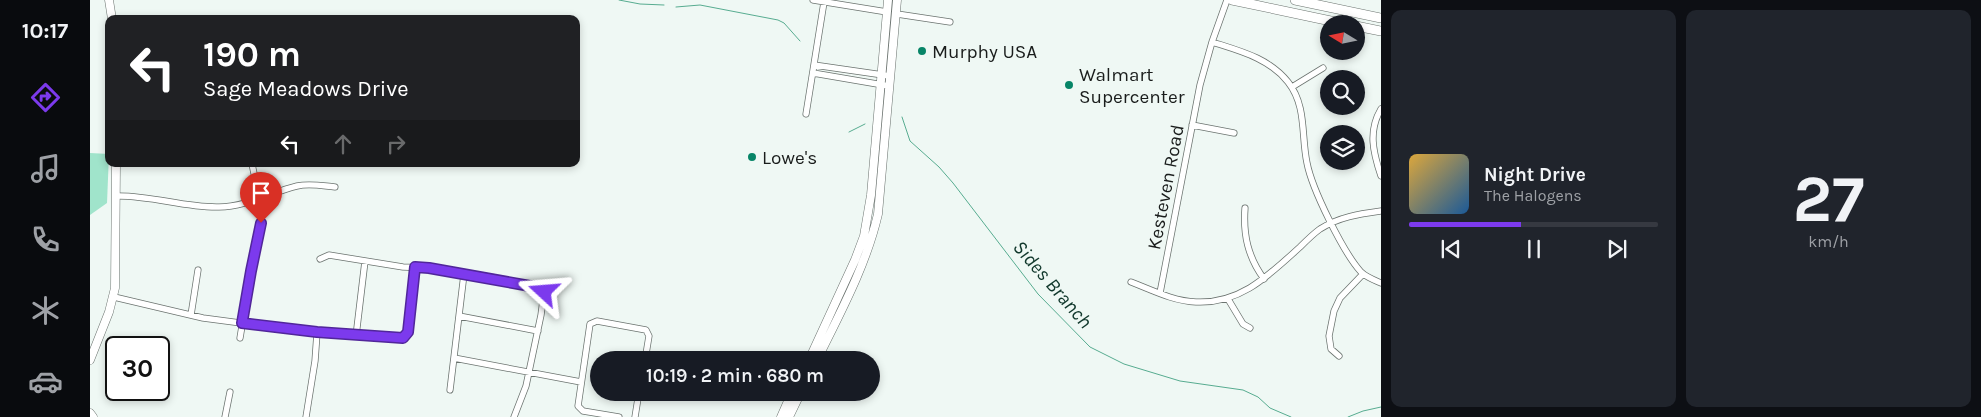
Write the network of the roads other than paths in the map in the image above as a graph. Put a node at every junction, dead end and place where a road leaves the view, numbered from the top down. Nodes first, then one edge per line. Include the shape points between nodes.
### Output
1 (109, 0) edge
2 (813, 0) edge
3 (888, 0) edge
4 (897, 0) edge
5 (1227, 0) edge
6 (1232, 0) edge
7 (1295, 0) edge
8 (824, 2) junction
9 (887, 12) junction
10 (896, 14) junction
11 (111, 15) edge
12 (1381, 18) edge
13 (1320, 19) edge
14 (950, 22) dead end
15 (1365, 28) edge
16 (1381, 31) edge
17 (1212, 42) junction
18 (814, 65) junction
19 (1323, 68) dead end
20 (848, 71) junction
21 (813, 72) junction
22 (881, 75) junction
23 (890, 76) junction
24 (846, 79) junction
25 (880, 85) junction
26 (889, 86) junction
27 (1292, 87) junction
28 (1381, 109) edge
29 (806, 114) dead end
30 (1192, 125) junction
31 (1234, 134) dead end
32 (116, 167) edge
33 (253, 167) edge
34 (1381, 176) edge
35 (335, 187) dead end
36 (116, 196) junction
37 (259, 198) junction
38 (1245, 208) dead end
39 (1381, 211) edge
40 (1331, 223) junction
41 (320, 259) dead end
42 (365, 261) junction
43 (415, 267) junction
44 (198, 270) dead end
45 (464, 274) junction
46 (1363, 274) junction
47 (1264, 279) junction
48 (1131, 282) dead end
49 (1381, 283) edge
50 (1160, 293) junction
51 (114, 297) junction
52 (1228, 299) junction
53 (191, 315) junction
54 (459, 316) junction
55 (242, 323) junction
56 (1250, 328) dead end
57 (538, 331) junction
58 (317, 332) junction
59 (356, 336) junction
60 (240, 338) dead end
61 (646, 351) edge
62 (812, 351) edge
63 (821, 351) edge
64 (1339, 356) dead end
65 (454, 358) junction
66 (90, 360) edge
67 (529, 373) junction
68 (581, 382) junction
69 (450, 390) dead end
70 (230, 392) dead end
71 (638, 401) edge
72 (788, 401) edge
73 (797, 401) edge
74 (90, 413) edge
75 (93, 417) edge
76 (225, 417) edge
77 (306, 417) edge
78 (514, 417) edge
79 (618, 417) edge
80 (635, 417) edge
81 (781, 417) edge
82 (789, 417) edge

1 - 11 main road
2 - 8 street
3 - 9 main road
4 - 10 main road
5 - 17 street, Kesteven Road
6 - 13 main road
7 - 12 main road
8 - 9 street
8 - 18 street
9 - 22 main road
10 - 14 street
10 - 23 main road
15 - 16 main road
17 - 27 street via 1268,64
17 - 30 street, Kesteven Road
18 - 20 street
18 - 21 street
19 - 27 street
20 - 22 street
20 - 24 street
21 - 24 street
21 - 29 street
22 - 23 street
22 - 25 main road
23 - 26 main road
24 - 25 street
25 - 26 street
25 - 62 main road via 864,236
26 - 63 main road via 874,232 861,269
27 - 40 street via 1303,118 1307,165
28 - 34 street via 1373,127 1372,142
30 - 31 street
30 - 50 street, Kesteven Road
32 - 36 main road
33 - 37 street
35 - 37 street via 305,185
36 - 37 street via 220,207
36 - 51 main road
37 - 55 street via 261,223
38 - 47 street via 1245,238 1249,254
39 - 40 street
40 - 46 street via 1350,259
40 - 47 street via 1318,230
41 - 42 street via 329,255
42 - 43 street
42 - 59 street
43 - 45 street
43 - 59 street via 406,337
44 - 53 street
45 - 54 street
45 - 57 street via 541,288 544,299
46 - 49 street
46 - 64 street via 1340,298 1334,311 1329,336 1331,349
47 - 52 street
48 - 50 street
50 - 52 street via 1195,302
51 - 53 street
51 - 66 main road
52 - 56 street via 1243,324
53 - 55 street
54 - 57 street
54 - 65 street
55 - 58 street
55 - 60 street
57 - 67 street
58 - 59 street
58 - 77 street
61 - 68 street via 649,336 646,330 592,321
65 - 67 street
65 - 69 street
67 - 68 street
67 - 78 street
68 - 79 street via 578,406 583,411
70 - 76 street
71 - 80 street
72 - 81 main road
73 - 82 main road
74 - 75 main road

